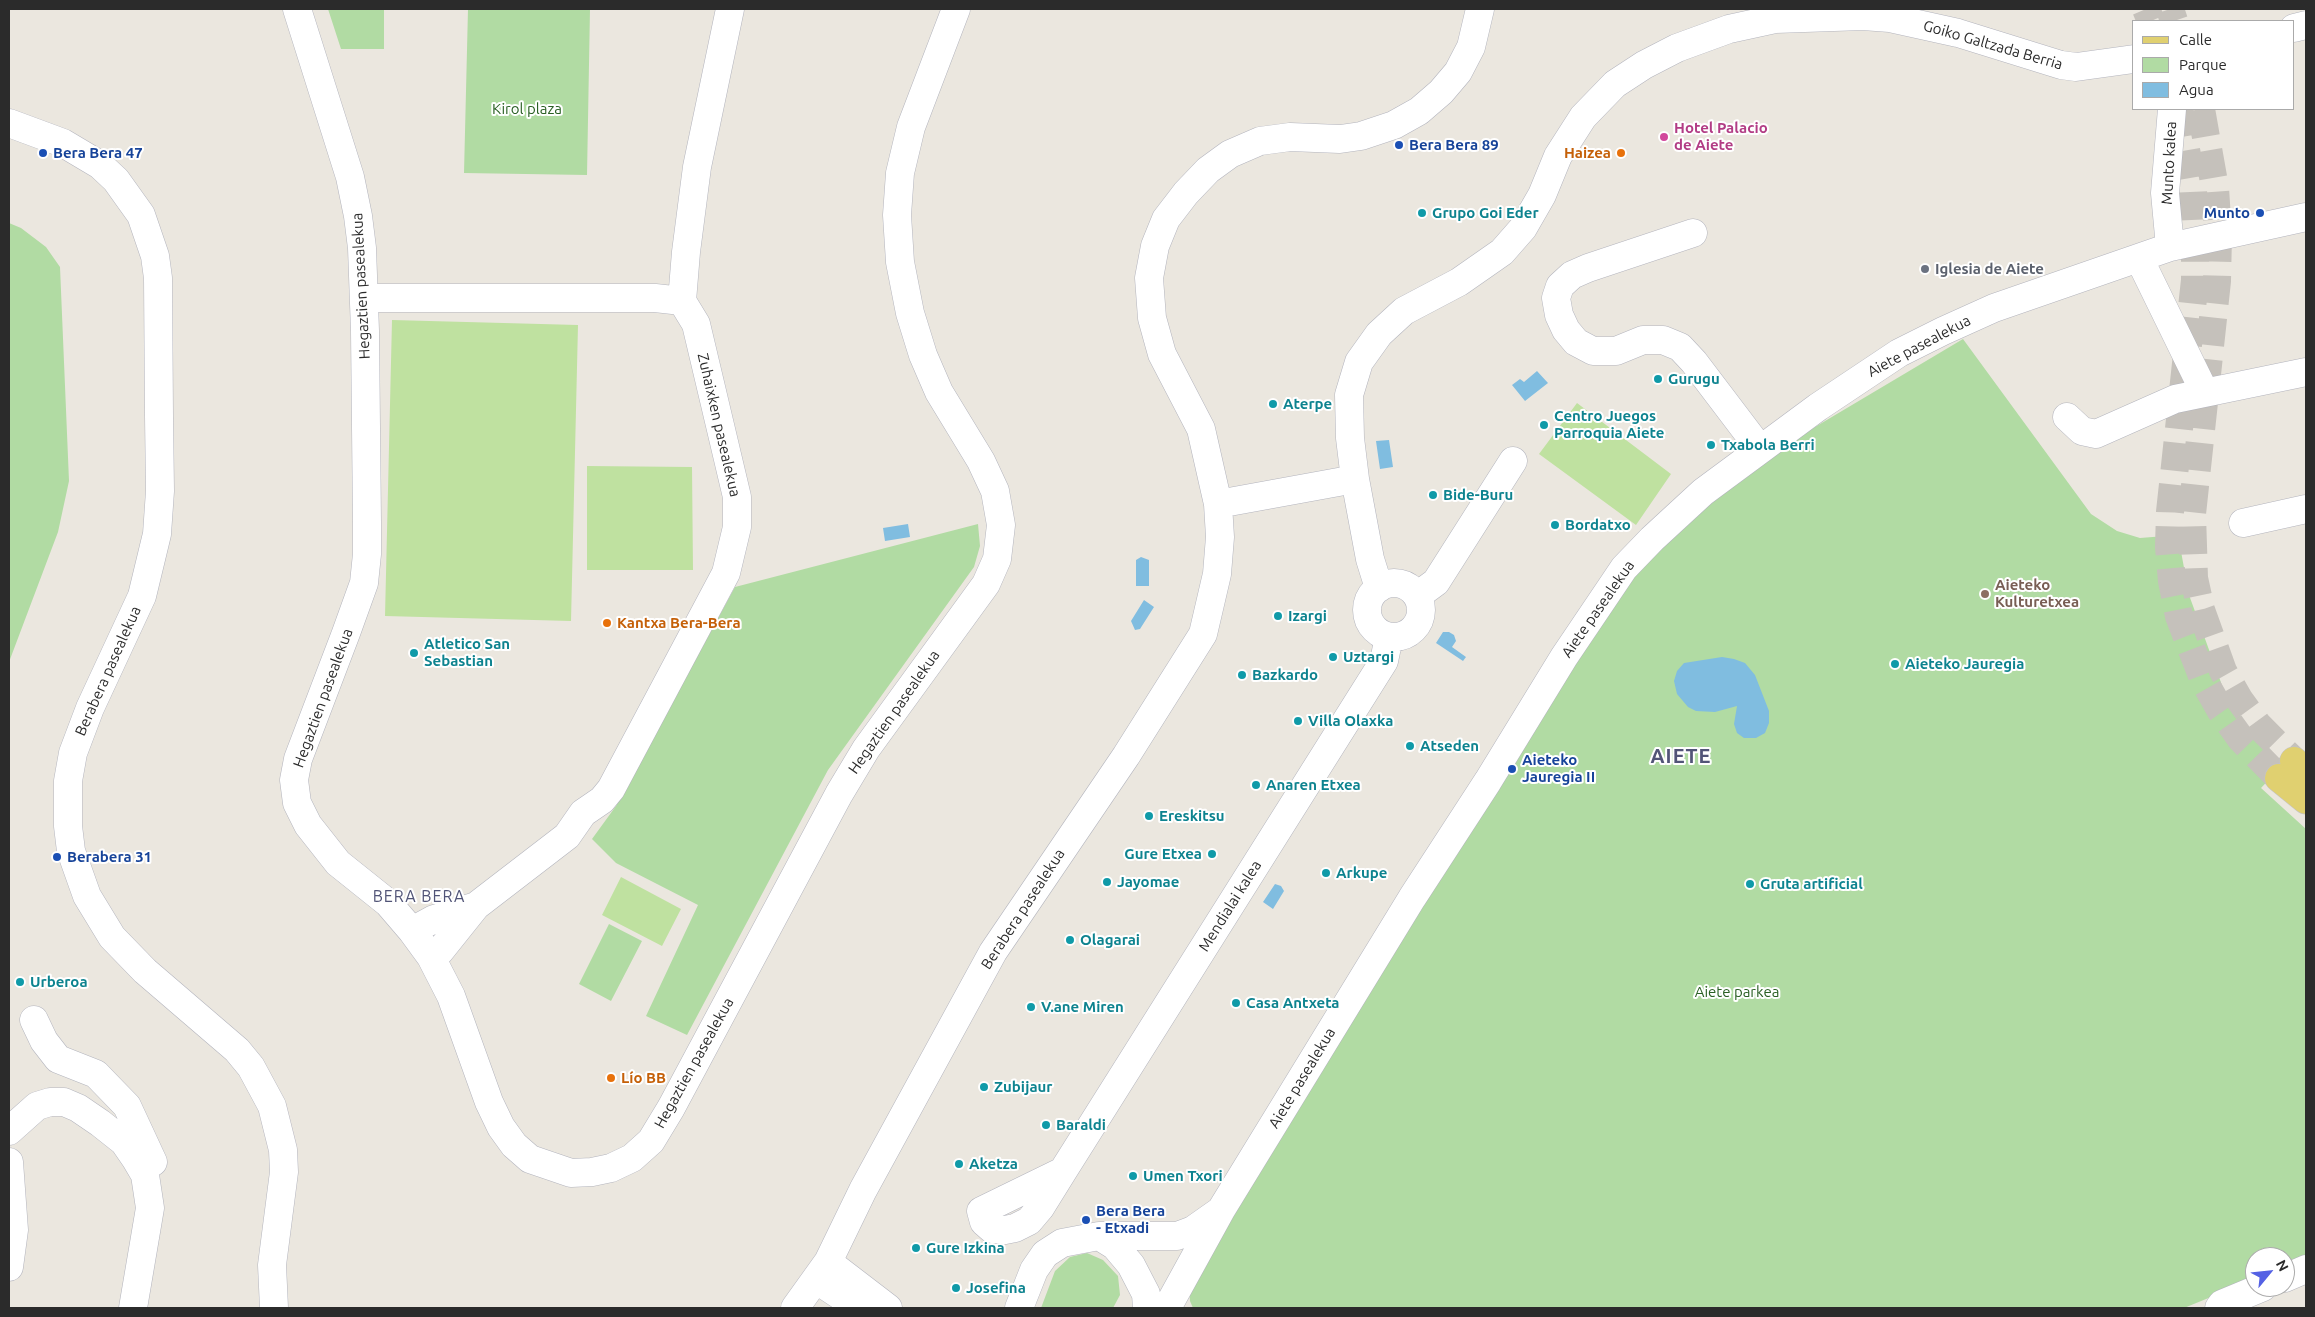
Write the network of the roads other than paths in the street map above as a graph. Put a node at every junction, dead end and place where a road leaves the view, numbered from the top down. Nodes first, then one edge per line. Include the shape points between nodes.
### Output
1 (297, 9) edge
2 (730, 9) edge
3 (956, 9) edge
4 (1480, 9) edge
5 (2132, 59) edge
6 (2172, 110) edge
7 (9, 123) edge
8 (2306, 217) edge
9 (1693, 233) dead end
10 (2170, 247) junction
11 (2139, 258) junction
12 (364, 298) junction
13 (682, 301) junction
14 (2306, 372) edge
15 (2205, 393) junction
16 (2067, 417) dead end
17 (1760, 449) junction
18 (1513, 461) dead end
19 (1355, 479) junction
20 (1218, 504) junction
21 (2306, 509) edge
22 (2243, 523) dead end
23 (1379, 588) junction
24 (1417, 596) junction
25 (1389, 637) junction
26 (2293, 771) tunnel mouth
27 (2306, 800) edge
28 (476, 906) junction
29 (412, 931) junction
30 (432, 957) junction
31 (34, 1020) dead end
32 (9, 1130) edge
33 (9, 1162) edge
34 (1063, 1172) dead end
35 (149, 1193) junction
36 (1221, 1210) junction
37 (1099, 1236) junction
38 (9, 1267) edge
39 (822, 1271) junction
40 (2245, 1294) edge
41 (1172, 1304) edge
42 (133, 1308) edge
43 (274, 1308) edge
44 (794, 1308) edge
45 (859, 1308) edge
46 (888, 1308) edge
47 (1019, 1308) edge
48 (1147, 1308) edge
49 (2219, 1308) edge

1 - 12 street, Hegaztien pasealekua via 354,193 362,248
2 - 13 street via 697,167
3 - 30 street, Hegaztien pasealekua via 911,127 900,173 897,215 900,262 910,313 923,355 939,392 981,461 994,491 1001,524 997,559 986,584 866,749 671,1108 651,1141 632,1158 611,1168 571,1173 530,1159 514,1145 489,1102
4 - 20 street, Berabera pasealekua via 1471,47 1458,72 1419,111 1394,125 1361,136 1333,139 1290,137 1260,141 1230,154 1208,170 1186,192 1166,220 1155,246 1149,278 1152,318 1162,354 1201,429
5 - 19 street, Goiko Galtzada Berria via 2096,66 2061,65 1958,33 1890,18 1863,16 1776,19 1729,29 1677,48 1644,65 1615,84 1583,117 1558,156 1524,228 1502,252 1459,282 1404,311 1379,334 1359,362 1349,395
6 - 10 street, Munto kalea via 2165,193
7 - 43 street, Berabera pasealekua via 63,143 100,165 116,180 141,215 155,256 158,278 160,491 157,534 142,596 75,746 68,781 68,826 86,896 112,937 145,971 237,1050 251,1067 272,1106 283,1150 284,1172 272,1266
8 - 10 street, Aiete pasealekua
9 - 17 street via 1572,276 1560,286 1556,298 1559,315 1576,342 1593,351 1616,351 1643,340 1663,340 1680,347
10 - 11 street, Aiete pasealekua
11 - 15 street
11 - 17 street, Aiete pasealekua via 1994,308 1928,338 1862,376
12 - 13 street via 655,298
12 - 29 street, Hegaztien pasealekua via 367,530 364,583 311,721 294,780 297,803 324,846 338,863 388,903
13 - 28 street, Zuhaixken pasealekua via 696,324 737,497 737,527 726,573 621,772 602,800 583,813 567,836
14 - 15 street
15 - 16 street via 2175,399 2096,434 2082,431
17 - 36 street, Aiete pasealekua via 1703,492 1652,539 1624,568 1594,609
18 - 24 street via 1436,582
19 - 20 street
19 - 23 street, Goiko Galtzada Berria via 1370,559
20 - 39 street, Berabera pasealekua via 1217,574 1203,634 1146,726 993,952
21 - 22 street
23 - 24 street via 1399,584
23 - 25 street via 1368,602 1369,620 1380,634
24 - 25 street via 1422,613 1419,622 1407,635
25 - 34 street, Mendialai kalea via 1384,661
26 - 27 main road
28 - 29 street, Zuhaixken pasealekua via 434,919
28 - 30 street, Zuhaixken pasealekua
29 - 30 street, Hegaztien pasealekua
31 - 35 street via 58,1059 96,1074 127,1106 153,1160
32 - 35 street via 37,1106 64,1102 78,1108 124,1142 144,1175
33 - 38 street via 14,1230
35 - 42 street via 148,1224
36 - 37 street via 1193,1230 1177,1236
36 - 41 street, Aiete pasealekua
36 - 48 street, Aiete pasealekua
37 - 47 street via 1062,1243 1045,1254 1034,1270
37 - 48 street via 1115,1246 1131,1265 1146,1294
39 - 44 street, Berabera pasealekua
39 - 45 street
39 - 46 street
40 - 49 street

